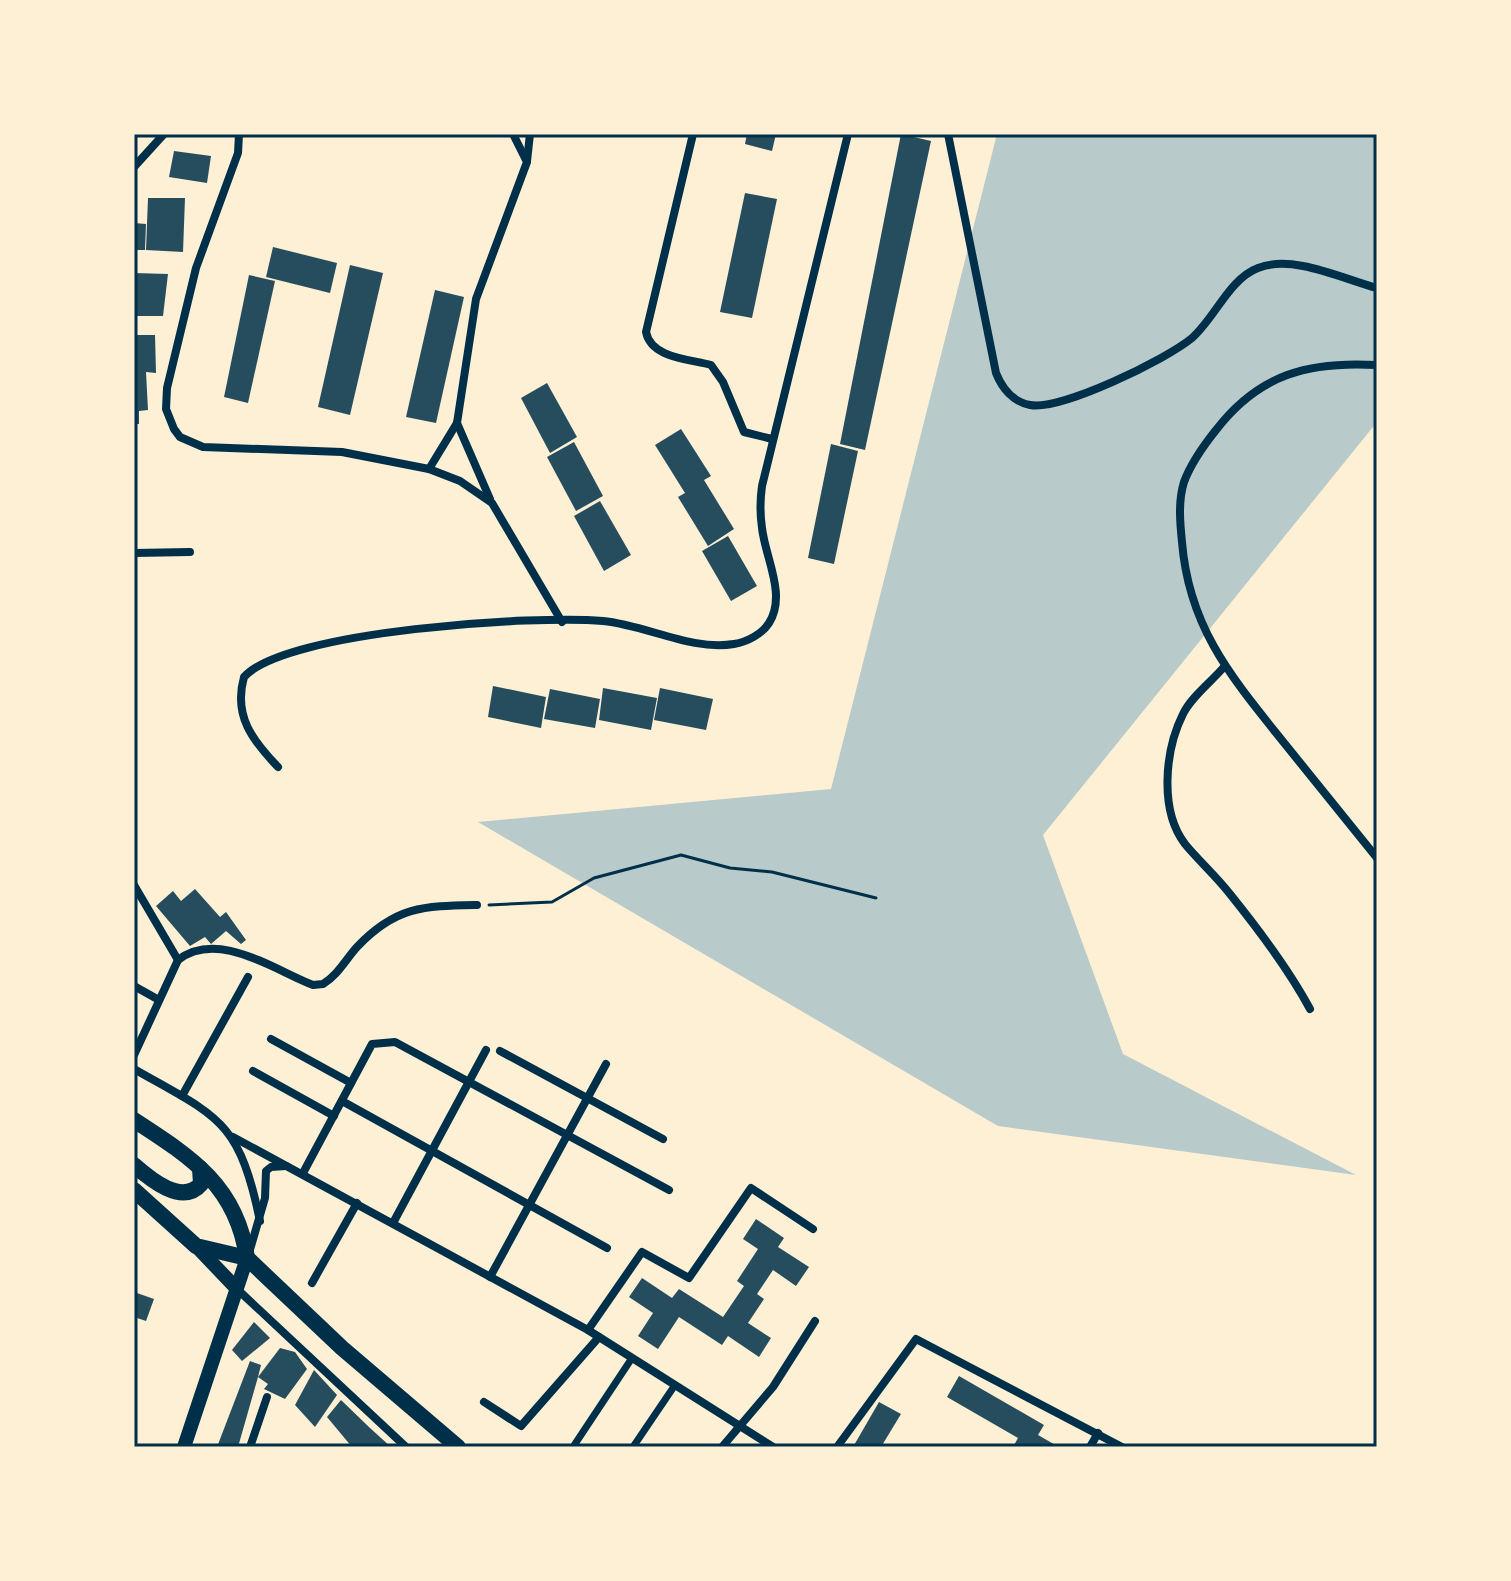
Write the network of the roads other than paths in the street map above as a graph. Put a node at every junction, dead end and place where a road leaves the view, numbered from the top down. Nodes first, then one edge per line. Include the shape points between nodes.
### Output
1 (164, 134) edge
2 (239, 134) edge
3 (513, 134) edge
4 (530, 134) edge
5 (693, 134) edge
6 (848, 134) edge
7 (948, 134) edge
8 (527, 162) junction
9 (134, 167) edge
10 (1377, 288) edge
11 (1377, 365) edge
12 (457, 423) junction
13 (772, 439) junction
14 (429, 469) junction
15 (492, 503) junction
16 (190, 552) dead end
17 (134, 553) edge
18 (562, 622) junction
19 (1223, 668) junction
20 (278, 767) dead end
21 (1377, 858) edge
22 (134, 885) edge
23 (477, 905) road end
24 (178, 960) junction
25 (248, 977) dead end
26 (134, 986) edge
27 (159, 1000) junction
28 (1310, 1009) dead end
29 (271, 1039) dead end
30 (486, 1050) joint
31 (500, 1051) joint
32 (134, 1055) edge
33 (606, 1064) dead end
34 (134, 1069) edge
35 (253, 1071) dead end
36 (469, 1082) junction
37 (351, 1083) junction
38 (182, 1096) junction
39 (587, 1098) junction
40 (342, 1101) junction
41 (334, 1116) junction
42 (134, 1120) edge
43 (567, 1135) junction
44 (233, 1137) junction
45 (663, 1139) dead end
46 (431, 1151) junction
47 (134, 1165) edge
48 (290, 1167) junction
49 (200, 1168) junction
50 (303, 1173) junction
51 (134, 1190) edge
52 (669, 1190) dead end
53 (357, 1203) junction
54 (529, 1205) junction
55 (260, 1221) junction
56 (393, 1223) junction
57 (813, 1229) dead end
58 (196, 1246) junction
59 (607, 1248) dead end
60 (247, 1258) junction
61 (490, 1277) junction
62 (312, 1283) dead end
63 (237, 1289) junction
64 (815, 1321) dead end
65 (588, 1330) junction
66 (599, 1337) junction
67 (632, 1358) junction
68 (675, 1385) junction
69 (267, 1397) dead end
70 (484, 1402) dead end
71 (741, 1426) junction
72 (1098, 1433) junction
73 (184, 1447) edge
74 (250, 1447) edge
75 (406, 1447) edge
76 (458, 1447) edge
77 (573, 1447) edge
78 (633, 1447) edge
79 (722, 1447) edge
80 (773, 1447) edge
81 (837, 1447) edge
82 (1090, 1447) edge
83 (1122, 1447) edge

1 - 9 street
2 - 14 street via 238,153 196,268 167,388 166,409 174,429 203,447 342,452
3 - 8 street
4 - 8 street
5 - 13 street via 646,332 648,344 656,351 711,365 744,432
6 - 13 street
7 - 10 street via 996,373 1004,389 1024,403 1053,404 1166,357 1210,322 1235,285 1260,267 1296,266
8 - 12 street via 476,299
11 - 19 street via 1318,367 1266,382 1220,424 1190,468 1181,507 1186,577
12 - 14 street
12 - 15 street
13 - 18 street via 761,516 775,603 768,626 759,634 734,644 712,644 623,624
14 - 15 street via 467,484
15 - 18 street
16 - 17 street
18 - 20 street via 370,634 262,662 241,686 244,724
19 - 21 street
19 - 28 street via 1184,712 1172,746 1170,804 1182,841 1229,892 1295,980
22 - 24 street
23 - 24 street via 400,912 373,931 323,984 313,985 224,949 188,952
24 - 27 street
25 - 38 street
26 - 27 street
27 - 32 street
29 - 37 street
30 - 31 street
30 - 36 street
31 - 39 street
33 - 39 street
34 - 38 street
35 - 41 street
36 - 37 street via 395,1042 372,1044
36 - 43 street
36 - 46 street
37 - 40 street
38 - 44 street
39 - 43 street
39 - 45 street
40 - 41 street
40 - 46 street
41 - 50 street
42 - 49 main road
43 - 52 street
43 - 54 street
44 - 48 street
44 - 55 street
46 - 54 street
46 - 56 street
47 - 49 main road via 153,1182 181,1192 201,1184
48 - 50 street
48 - 55 street via 266,1171
49 - 60 main road via 231,1204 242,1226
50 - 53 street
51 - 58 main road
53 - 56 street
53 - 62 street
54 - 59 street
54 - 61 street
55 - 60 street
56 - 61 street
57 - 65 street via 751,1188 689,1278 642,1252
58 - 60 main road
58 - 63 main road
60 - 63 main road
60 - 76 main road
61 - 65 street
63 - 73 main road
63 - 75 street
64 - 71 street
65 - 66 street
66 - 67 street
66 - 70 street via 521,1426
67 - 68 street
67 - 77 street
68 - 71 street
68 - 78 street
69 - 74 street
71 - 79 street
71 - 80 street
72 - 81 street via 916,1339
72 - 82 street
72 - 83 street

